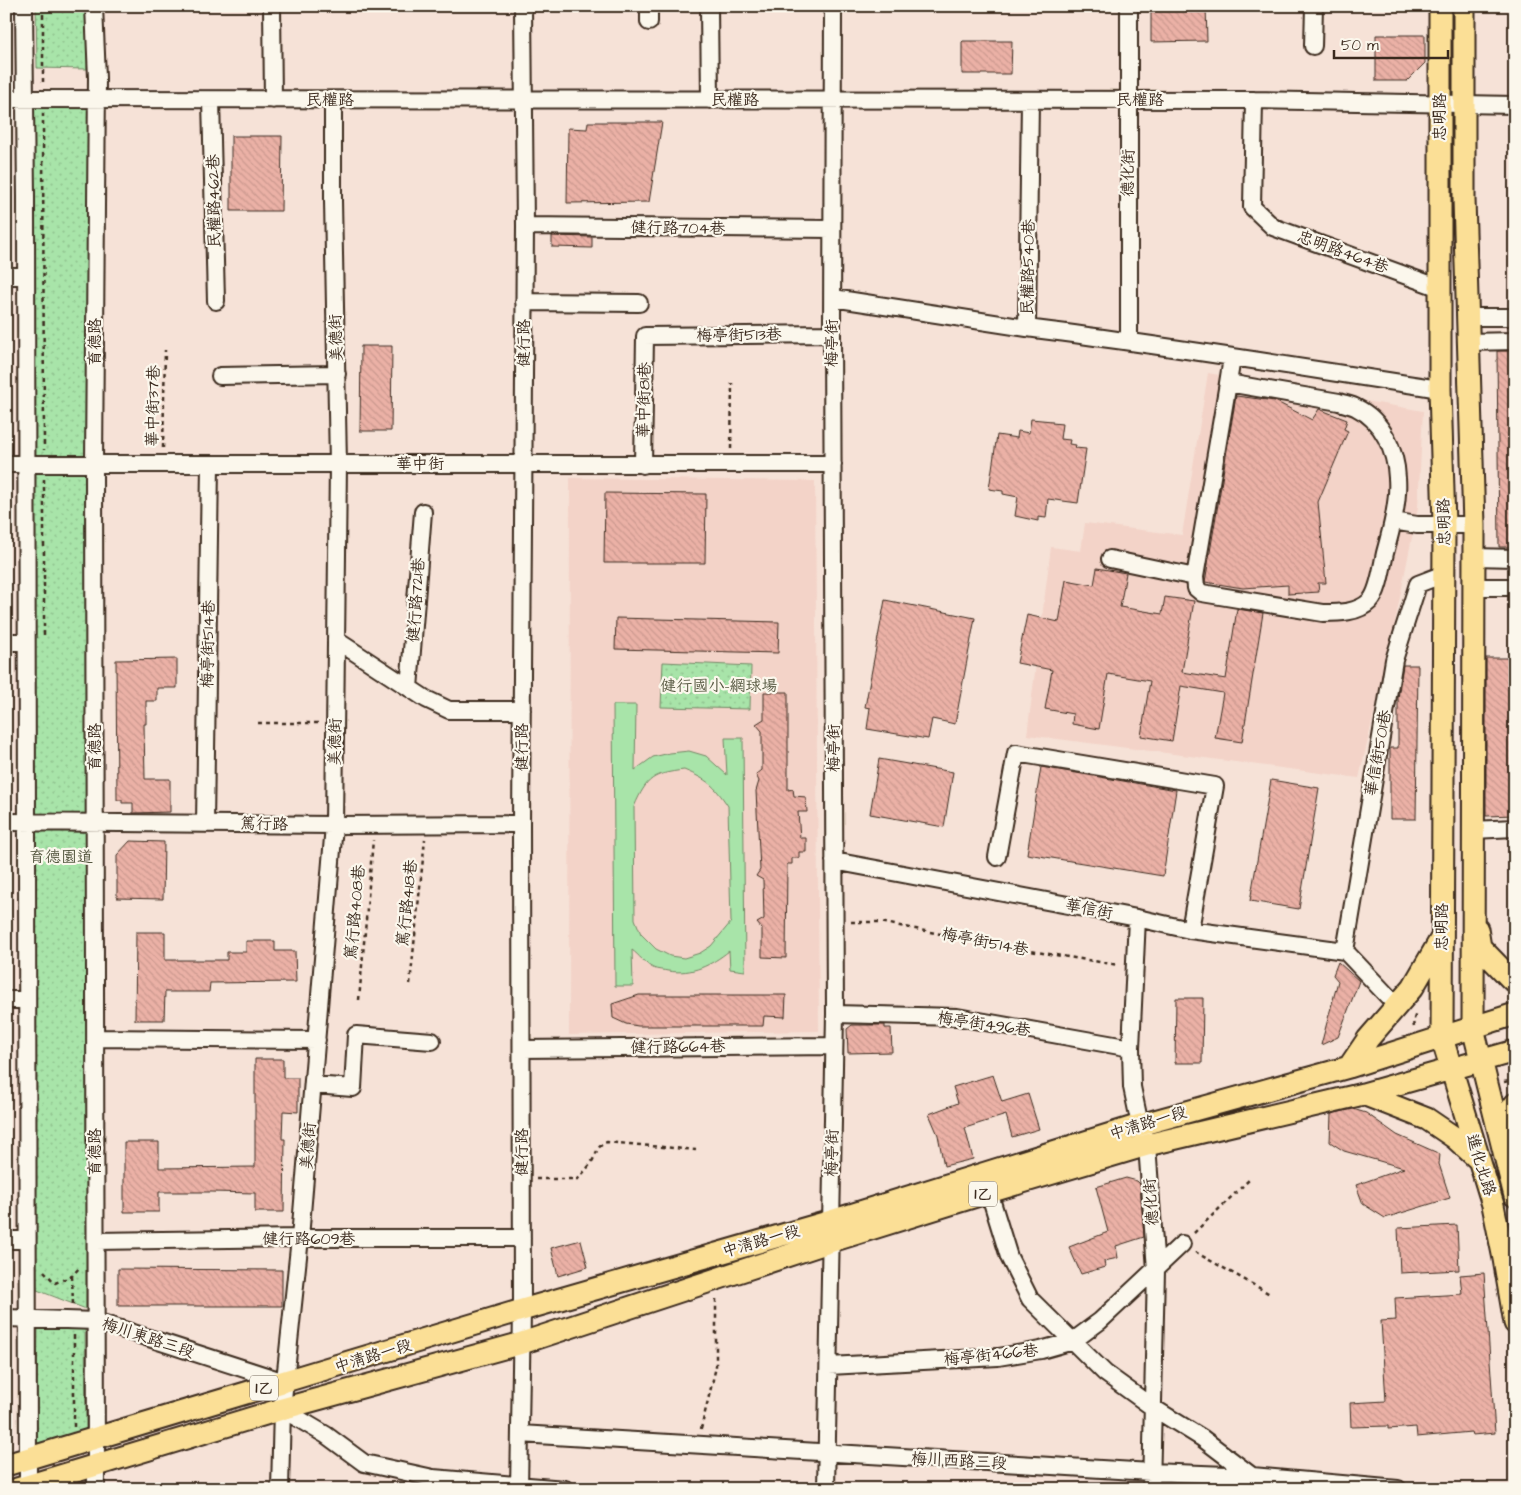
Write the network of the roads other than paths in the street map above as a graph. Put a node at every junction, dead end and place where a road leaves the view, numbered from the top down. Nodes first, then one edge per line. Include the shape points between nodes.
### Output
1 (24, 6) edge
2 (94, 6) edge
3 (272, 6) edge
4 (523, 6) edge
5 (709, 6) edge
6 (833, 6) edge
7 (1128, 6) edge
8 (1314, 6) edge
9 (1440, 6) edge
10 (1464, 6) edge
11 (1313, 46) dead end
12 (6, 100) edge
13 (25, 100) junction
14 (97, 100) junction
15 (211, 100) junction
16 (273, 100) junction
17 (523, 100) junction
18 (710, 100) junction
19 (833, 100) junction
20 (1030, 100) junction
21 (1129, 100) junction
22 (1254, 100) junction
23 (333, 101) junction
24 (1440, 104) junction
25 (1464, 104) junction
26 (1515, 105) edge
27 (525, 226) junction
28 (832, 229) junction
29 (6, 276) edge
30 (25, 276) junction
31 (1440, 288) junction
32 (833, 298) junction
33 (216, 301) dead end
34 (524, 302) junction
35 (639, 303) dead end
36 (1468, 317) junction
37 (1515, 317) edge
38 (1027, 328) junction
39 (832, 334) junction
40 (645, 336) joint
41 (1129, 340) junction
42 (1468, 342) junction
43 (1515, 342) edge
44 (1232, 358) junction
45 (338, 374) junction
46 (220, 376) dead end
47 (1228, 383) junction
48 (1440, 389) junction
49 (6, 464) edge
50 (26, 464) junction
51 (94, 464) junction
52 (210, 464) junction
53 (338, 464) junction
54 (524, 464) junction
55 (833, 464) junction
56 (643, 465) junction
57 (423, 512) dead end
58 (1393, 521) junction
59 (1444, 524) junction
60 (1474, 525) junction
61 (1474, 557) junction
62 (1515, 558) edge
63 (1110, 559) dead end
64 (1444, 574) junction
65 (1195, 576) junction
66 (1474, 587) junction
67 (1515, 587) edge
68 (336, 640) junction
69 (6, 642) edge
70 (26, 642) junction
71 (410, 688) junction
72 (522, 710) junction
73 (6, 822) edge
74 (27, 822) junction
75 (95, 822) junction
76 (206, 824) junction
77 (521, 824) junction
78 (334, 825) junction
79 (1515, 828) edge
80 (1473, 830) junction
81 (997, 857) dead end
82 (834, 860) junction
83 (1473, 909) junction
84 (1137, 918) junction
85 (1190, 930) junction
86 (1442, 937) junction
87 (1345, 951) junction
88 (1515, 981) edge
89 (6, 1000) edge
90 (27, 1000) junction
91 (1397, 1006) junction
92 (835, 1014) junction
93 (1515, 1014) edge
94 (1473, 1028) junction
95 (95, 1038) junction
96 (1442, 1038) junction
97 (317, 1040) junction
98 (432, 1041) dead end
99 (834, 1046) junction
100 (1131, 1048) junction
101 (522, 1049) junction
102 (1515, 1051) edge
103 (1481, 1060) junction
104 (1349, 1067) junction
105 (1451, 1070) junction
106 (314, 1085) junction
107 (1362, 1094) junction
108 (1515, 1104) edge
109 (1140, 1125) junction
110 (1502, 1138) junction
111 (1148, 1146) junction
112 (1480, 1161) junction
113 (1514, 1190) edge
114 (989, 1192) junction
115 (831, 1231) junction
116 (300, 1238) junction
117 (522, 1238) junction
118 (6, 1240) edge
119 (27, 1240) junction
120 (96, 1241) junction
121 (1182, 1244) road end
122 (1156, 1270) junction
123 (522, 1310) junction
124 (6, 1318) edge
125 (27, 1318) junction
126 (96, 1321) junction
127 (1515, 1323) edge
128 (1073, 1341) junction
129 (522, 1343) junction
130 (829, 1366) junction
131 (285, 1382) junction
132 (1152, 1407) junction
133 (282, 1409) junction
134 (520, 1434) junction
135 (96, 1438) junction
136 (827, 1453) junction
137 (28, 1459) junction
138 (96, 1465) junction
139 (6, 1466) edge
140 (1151, 1472) junction
141 (1252, 1476) junction
142 (520, 1487) edge
143 (24, 1488) edge
144 (96, 1489) edge
145 (280, 1489) edge
146 (565, 1489) edge
147 (826, 1489) edge
148 (1151, 1489) edge
149 (1398, 1489) edge

1 - 13 street
2 - 14 street, 育德路
3 - 16 street
4 - 17 street, 健行路
5 - 18 street
6 - 19 street, 梅亭街
7 - 21 street, 德化街
8 - 11 street
9 - 24 main road, 忠明路
10 - 25 main road, 忠明路
12 - 13 street, 民權路
13 - 14 street, 民權路
13 - 30 street
14 - 15 street, 民權路
14 - 51 street, 育德路
15 - 16 street, 民權路
15 - 33 street, 民權路462巷
16 - 23 street, 民權路
17 - 18 street, 民權路
17 - 23 street, 民權路
17 - 27 street, 健行路
18 - 19 street, 民權路
19 - 20 street, 民權路
19 - 28 street, 梅亭街
20 - 21 street, 民權路
20 - 38 street, 民權路540巷
21 - 22 street, 民權路
21 - 41 street, 德化街
22 - 24 street, 民權路
22 - 31 street, 忠明路464巷 via 1252,207 1273,227
23 - 45 street, 美德街
24 - 25 street, 民權路
24 - 31 main road, 忠明路
25 - 26 street, 民權路
25 - 36 main road, 忠明路
27 - 28 street, 健行路704巷
27 - 34 street, 健行路
28 - 32 street, 梅亭街
29 - 30 street
30 - 50 street
31 - 48 main road, 忠明路
32 - 38 street, 民權路540巷
32 - 39 street, 梅亭街
34 - 35 street
34 - 54 street, 健行路
36 - 37 street
36 - 42 main road, 忠明路
38 - 41 street
39 - 40 street, 梅亭街513巷
39 - 55 street, 梅亭街
40 - 56 street, 華中街81巷
41 - 44 street
42 - 43 street
42 - 60 main road, 忠明路
44 - 47 street
44 - 48 street
45 - 46 street
45 - 53 street, 美德街
47 - 58 street via 1339,402 1356,407 1372,418 1387,437 1397,478
47 - 65 street
48 - 59 main road, 忠明路
49 - 50 street, 華中街
50 - 51 street, 華中街
50 - 70 street
51 - 52 street, 華中街
51 - 75 street, 育德路
52 - 53 street, 華中街
52 - 76 street, 梅亭街514巷
53 - 54 street, 華中街
53 - 68 street, 美德街
54 - 56 street, 華中街
54 - 72 street, 健行路
55 - 56 street, 華中街
55 - 82 street, 梅亭街
57 - 71 street, 健行路721巷
58 - 59 street via 1417,525
58 - 65 street via 1371,600 1343,613 1323,613 1202,593 1196,588
59 - 60 street
59 - 64 main road, 忠明路
60 - 61 main road, 忠明路
61 - 62 street
61 - 66 main road, 忠明路
63 - 65 street
64 - 86 main road, 忠明路
64 - 87 street, 華信街501巷 via 1418,584 1394,660
66 - 67 street
66 - 80 main road, 忠明路
68 - 71 street
68 - 78 street, 美德街
69 - 70 street
70 - 74 street
71 - 72 street via 448,710
72 - 77 street, 健行路
73 - 74 street, 篤行路
74 - 75 street, 篤行路
74 - 90 street
75 - 76 street, 篤行路
75 - 95 street, 育德路
76 - 78 street, 篤行路
77 - 78 street, 篤行路
77 - 101 street, 健行路
78 - 97 street, 美德街
79 - 80 street
80 - 83 main road, 忠明路
81 - 85 street via 1016,753 1215,786
82 - 84 street, 華信街
82 - 92 street, 梅亭街
83 - 88 main road via 1480,947
83 - 94 main road, 忠明路
84 - 85 street, 華信街
84 - 100 street, 德化街
85 - 87 street, 華信街
86 - 91 main road via 1413,987
86 - 96 main road, 忠明路
87 - 91 street
89 - 90 street
90 - 119 street
91 - 104 main road
92 - 99 street, 梅亭街
92 - 100 street, 梅亭街496巷 via 957,1017
93 - 94 main road, 中清路一段 / 1乙
94 - 96 main road, 中清路一段 / 1乙
94 - 103 main road, 進化北路
95 - 97 street
95 - 120 street, 育德路
96 - 104 main road, 中清路一段 / 1乙
96 - 105 main road, 進化北路
97 - 106 street, 美德街
98 - 106 street via 356,1035 352,1088
99 - 101 street, 健行路664巷
99 - 115 street, 梅亭街
100 - 109 street, 德化街 via 1132,1087
101 - 117 street, 健行路
102 - 103 main road, 中清路一段 / 1乙
103 - 105 main road, 中清路一段 / 1乙
103 - 110 main road, 進化北路
104 - 109 main road, 中清路一段 / 1乙
105 - 107 main road, 中清路一段 / 1乙
105 - 112 main road, 進化北路
106 - 116 street, 美德街
107 - 111 main road, 中清路一段 / 1乙
107 - 112 main road via 1427,1119
108 - 110 main road via 1509,1112
109 - 111 street, 德化街
109 - 115 main road, 中清路一段 / 1乙
110 - 113 main road, 進化北路
111 - 114 main road, 中清路一段 / 1乙
111 - 122 street, 德化街
112 - 127 main road, 進化北路 via 1493,1205
114 - 115 main road, 中清路一段 / 1乙
114 - 128 street via 1009,1257 1030,1299
115 - 123 main road, 中清路一段 / 1乙
115 - 129 main road, 中清路一段 / 1乙 via 716,1279
115 - 130 street, 梅亭街
116 - 117 street, 健行路609巷
116 - 120 street, 健行路609巷
116 - 131 street, 美德街
117 - 123 street, 健行路
118 - 119 street
119 - 125 street
120 - 126 street, 育德路
121 - 122 street, 梅亭街466巷
122 - 128 street, 梅亭街466巷
122 - 132 street, 德化街
123 - 129 street, 健行路
123 - 131 main road, 中清路一段 / 1乙
124 - 125 street, 梅川東路三段
125 - 126 street, 梅川東路三段
125 - 137 street
126 - 131 street, 梅川東路三段
126 - 135 street, 育德路
128 - 130 street, 梅亭街466巷 via 998,1357
128 - 132 street via 1105,1373
129 - 133 main road, 中清路一段 / 1乙
129 - 134 street, 健行路
130 - 136 street, 梅亭街
131 - 133 street, 美德街
131 - 135 main road, 中清路一段 / 1乙
132 - 140 street, 德化街
132 - 141 street via 1202,1438
133 - 138 main road, 中清路一段 / 1乙
133 - 142 street via 364,1464 433,1478
133 - 145 street
134 - 136 street, 梅川西路三段
134 - 142 street, 健行路
135 - 137 main road, 中清路一段 / 1乙
135 - 138 street, 育德路
136 - 140 street, 梅川西路三段
136 - 147 street, 梅亭街
137 - 139 main road, 中清路一段 / 1乙
137 - 143 street
138 - 143 main road, 中清路一段 / 1乙
138 - 144 street, 育德路
140 - 141 street, 梅川西路三段
140 - 148 street, 德化街
141 - 149 street, 梅川西路三段
142 - 146 street

